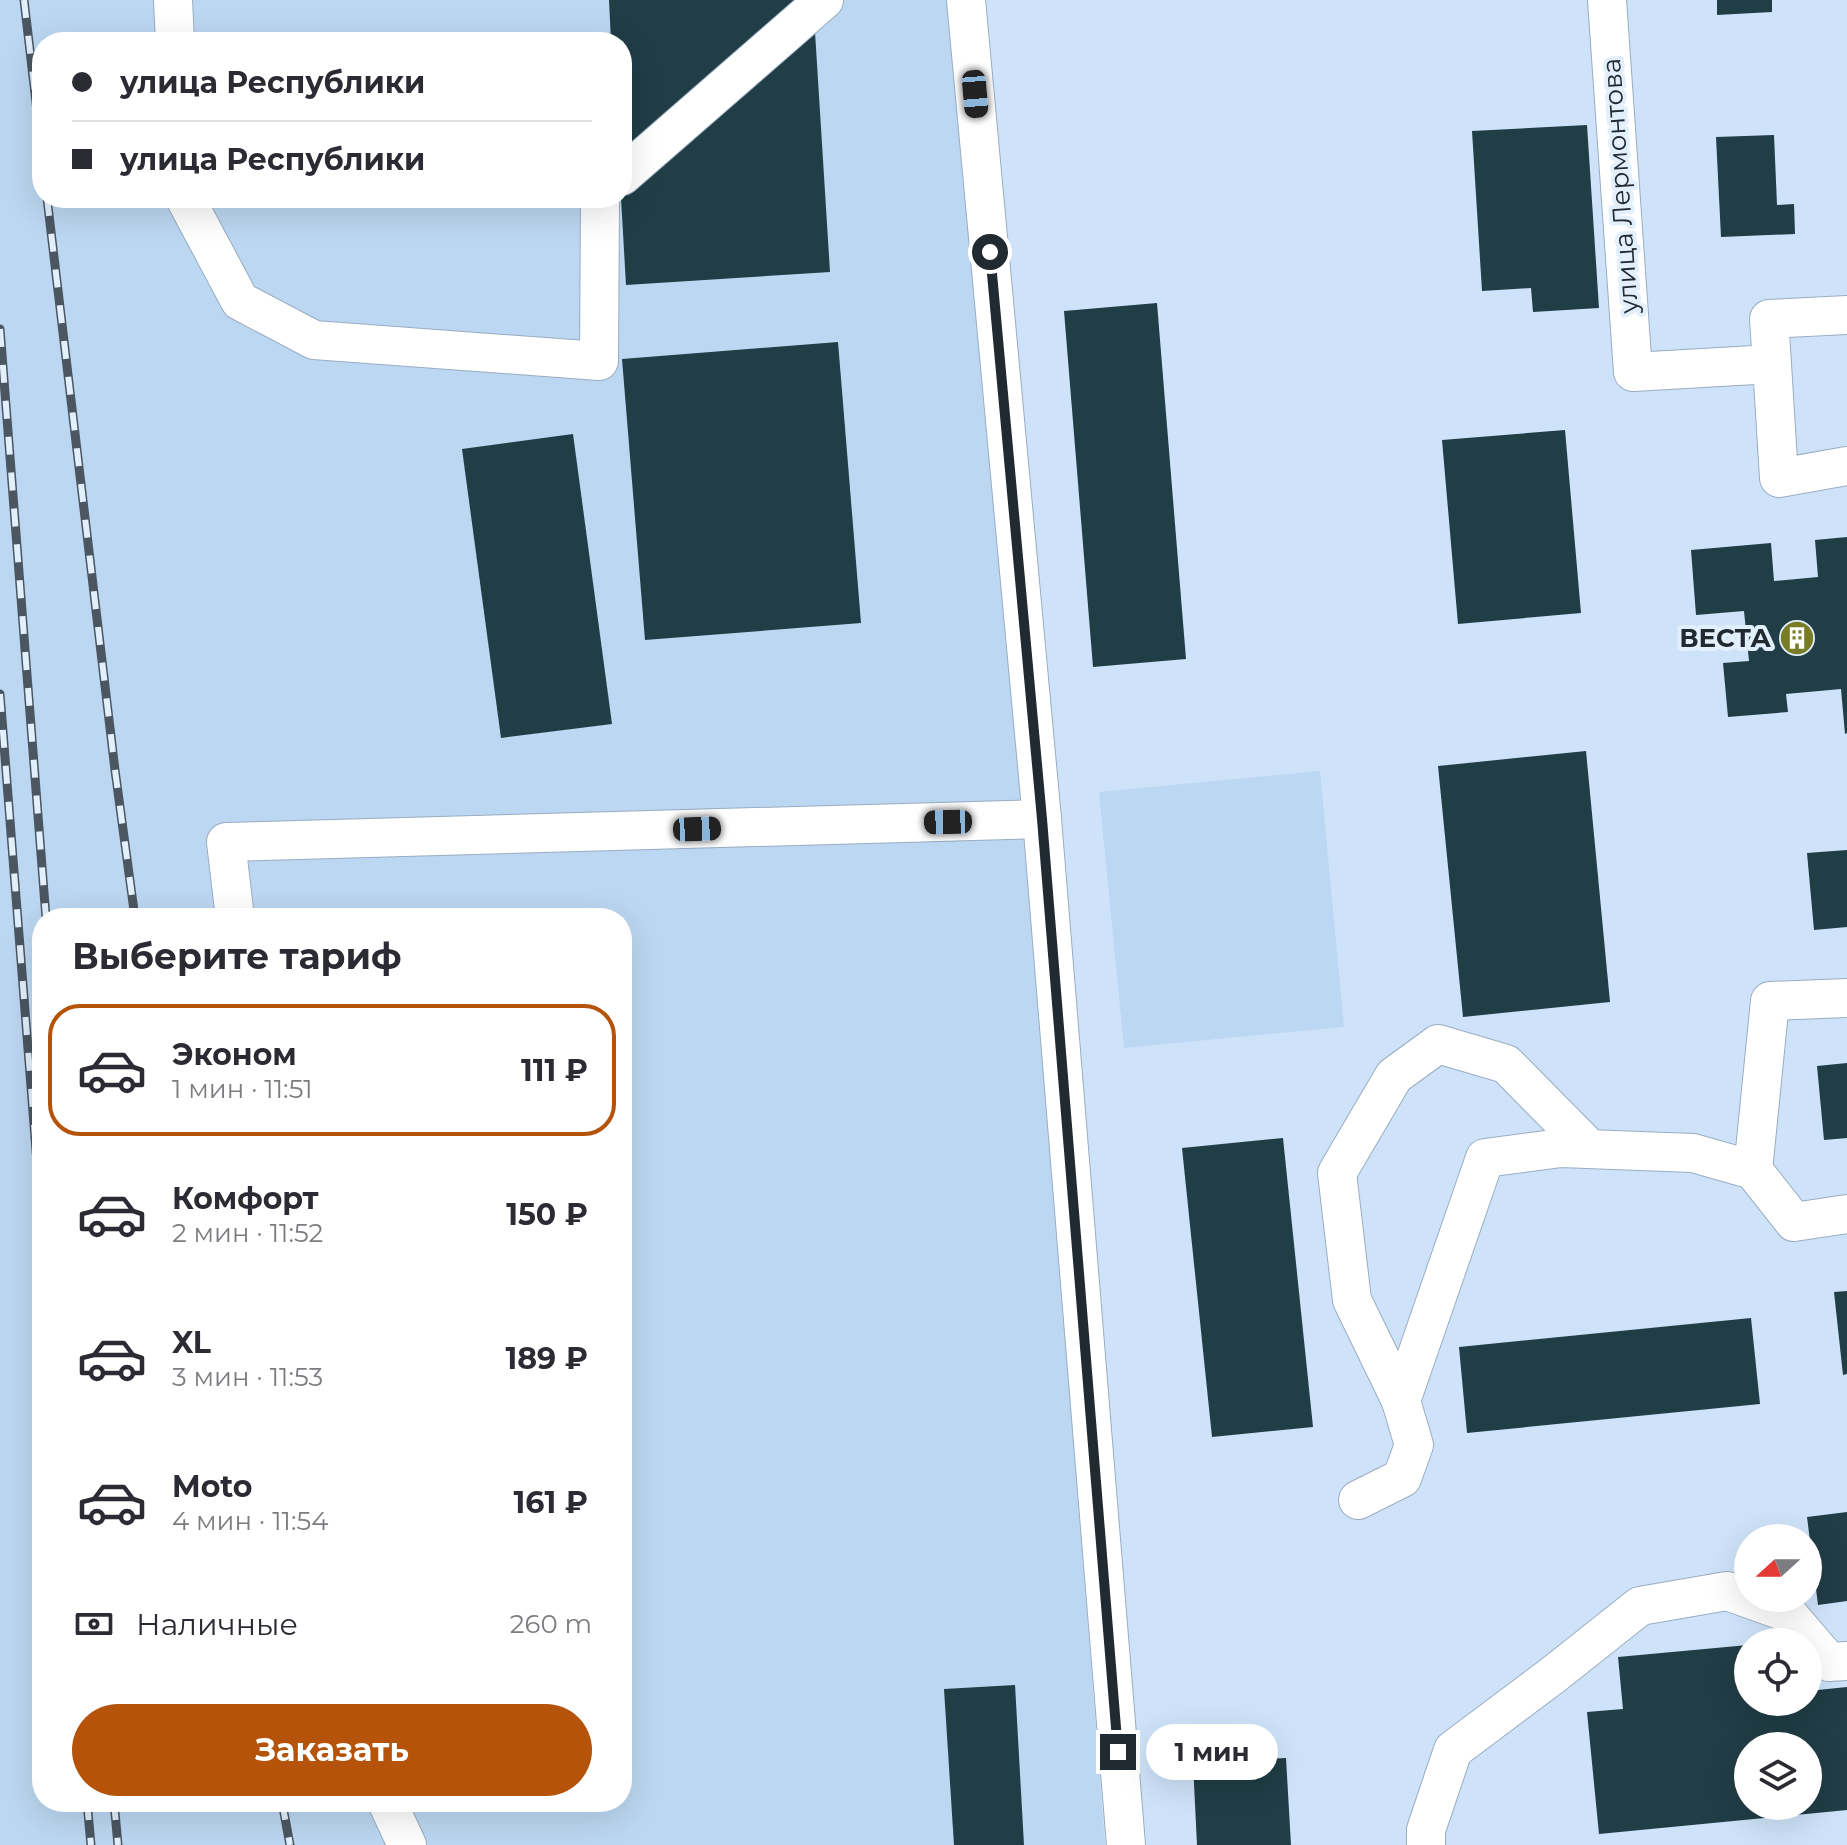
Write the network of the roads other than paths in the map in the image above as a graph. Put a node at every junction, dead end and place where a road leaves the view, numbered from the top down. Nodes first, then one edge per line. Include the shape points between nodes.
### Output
1 (173, 0) edge
2 (824, 0) edge
3 (966, 0) edge
4 (1607, 0) edge
5 (175, 32) edge
6 (632, 167) edge
7 (190, 208) edge
8 (600, 208) edge
9 (1847, 315) edge
10 (1772, 364) junction
11 (1847, 466) edge
12 (1042, 819) junction
13 (234, 908) edge
14 (1847, 998) edge
15 (1590, 1149) junction
16 (1753, 1170) junction
17 (1847, 1214) edge
18 (1401, 1401) junction
19 (1358, 1500) dead end
20 (1847, 1661) edge
21 (392, 1812) edge
22 (407, 1845) edge
23 (1126, 1845) edge
24 (1426, 1845) edge

1 - 5 street
2 - 6 street
3 - 12 street
4 - 10 street, улица Лермонтова via 1633,372
7 - 8 street via 240,301 314,340 599,361
9 - 10 street via 1769,319
10 - 11 street via 1779,478
12 - 13 street via 226,842
12 - 23 street
14 - 16 street via 1770,1001
15 - 16 street via 1693,1153
15 - 18 street via 1485,1158
15 - 18 street via 1506,1064 1438,1044 1394,1076 1337,1173 1352,1300
16 - 17 street via 1794,1222
18 - 19 street via 1414,1445 1402,1478
20 - 24 street via 1829,1662 1786,1612 1727,1591 1640,1606 1453,1750 1426,1830
21 - 22 street

